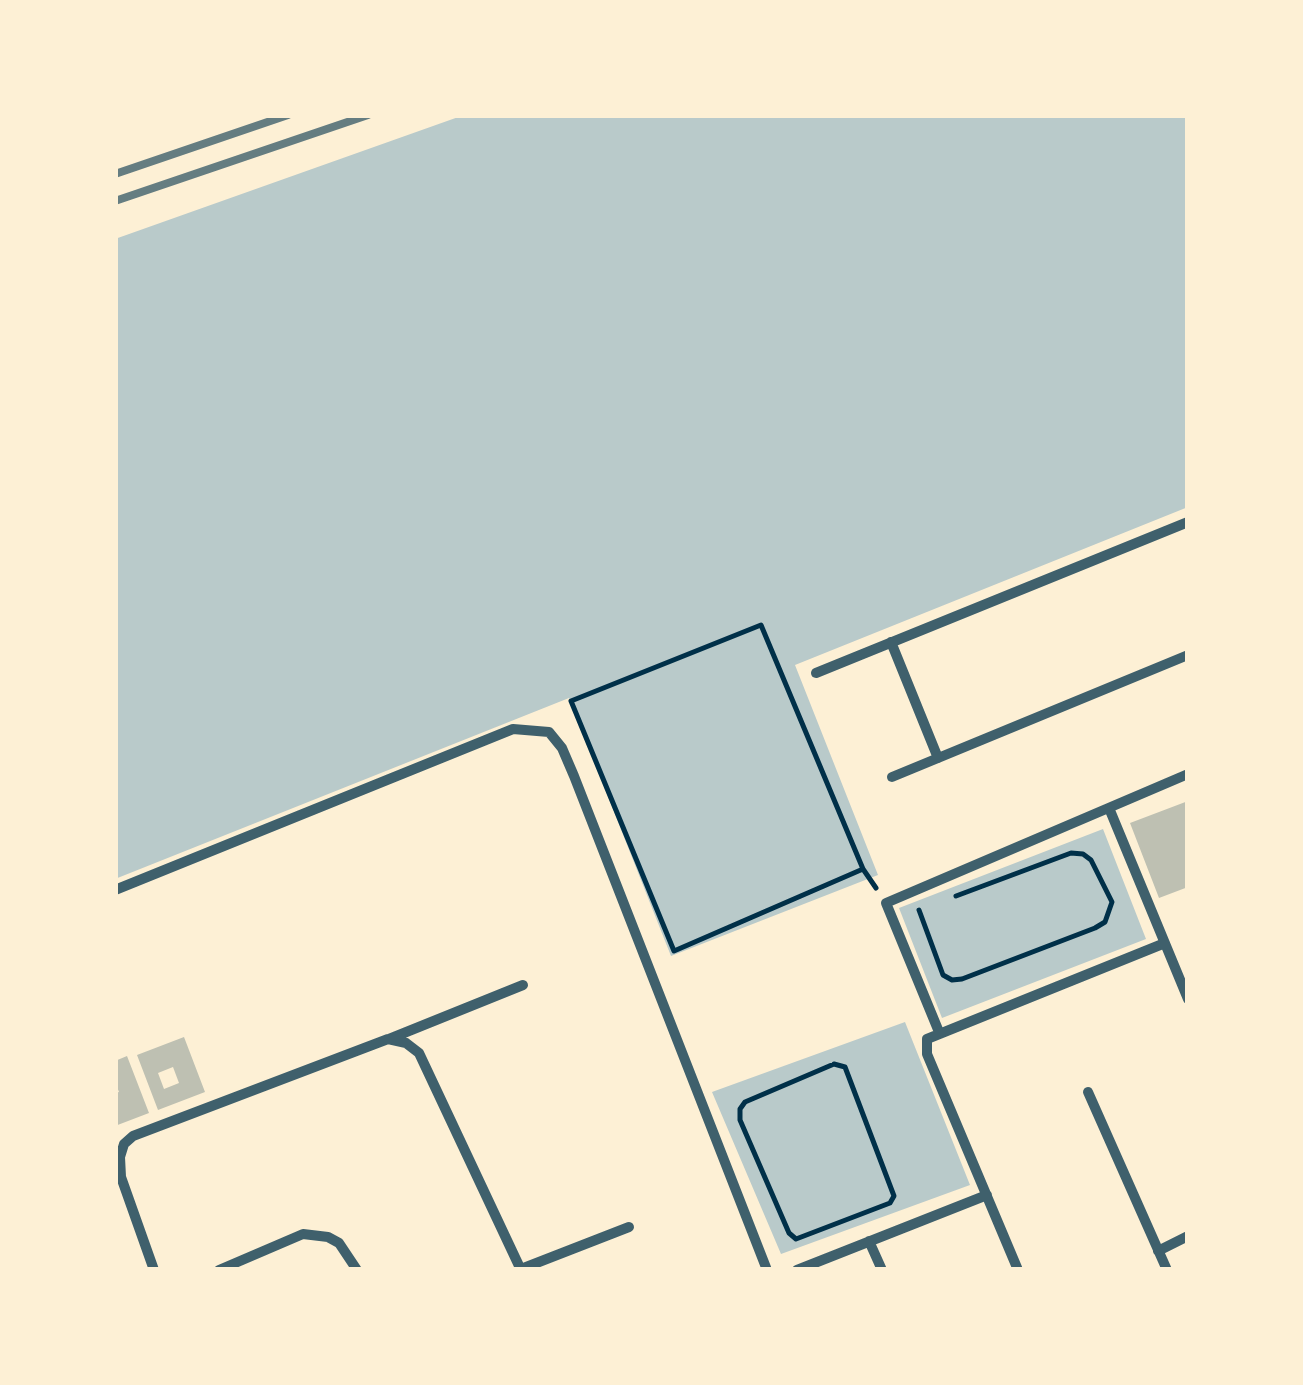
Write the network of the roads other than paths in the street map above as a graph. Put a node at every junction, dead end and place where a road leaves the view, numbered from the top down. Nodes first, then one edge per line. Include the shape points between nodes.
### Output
1 (1188, 522) edge
2 (891, 642) junction
3 (1188, 655) edge
4 (816, 672) dead end
5 (938, 758) junction
6 (1188, 774) edge
7 (892, 777) dead end
8 (1109, 808) junction
9 (115, 890) edge
10 (1165, 942) junction
11 (522, 984) dead end
12 (1188, 999) edge
13 (939, 1032) junction
14 (388, 1039) junction
15 (1088, 1092) dead end
16 (118, 1149) edge
17 (987, 1196) junction
18 (629, 1226) dead end
19 (1188, 1236) edge
20 (869, 1242) junction
21 (1158, 1250) junction
22 (521, 1269) edge
23 (154, 1270) edge
24 (218, 1270) edge
25 (357, 1270) edge
26 (766, 1270) edge
27 (797, 1270) edge
28 (882, 1270) edge
29 (1018, 1270) edge
30 (1167, 1270) edge

1 - 2 street
2 - 4 street
2 - 5 street
3 - 5 street
5 - 7 street
6 - 8 street
8 - 10 street
8 - 13 street via 886,903
9 - 26 street via 514,729 549,732 574,776
10 - 12 street
10 - 13 street
11 - 14 street
13 - 17 street via 927,1039 927,1054
14 - 16 street via 133,1136
14 - 22 street via 420,1053
15 - 21 street
16 - 23 street via 121,1177
17 - 20 street
17 - 29 street
18 - 22 street
19 - 21 street
20 - 27 street
20 - 28 street
21 - 30 street
24 - 25 street via 303,1234 339,1243

